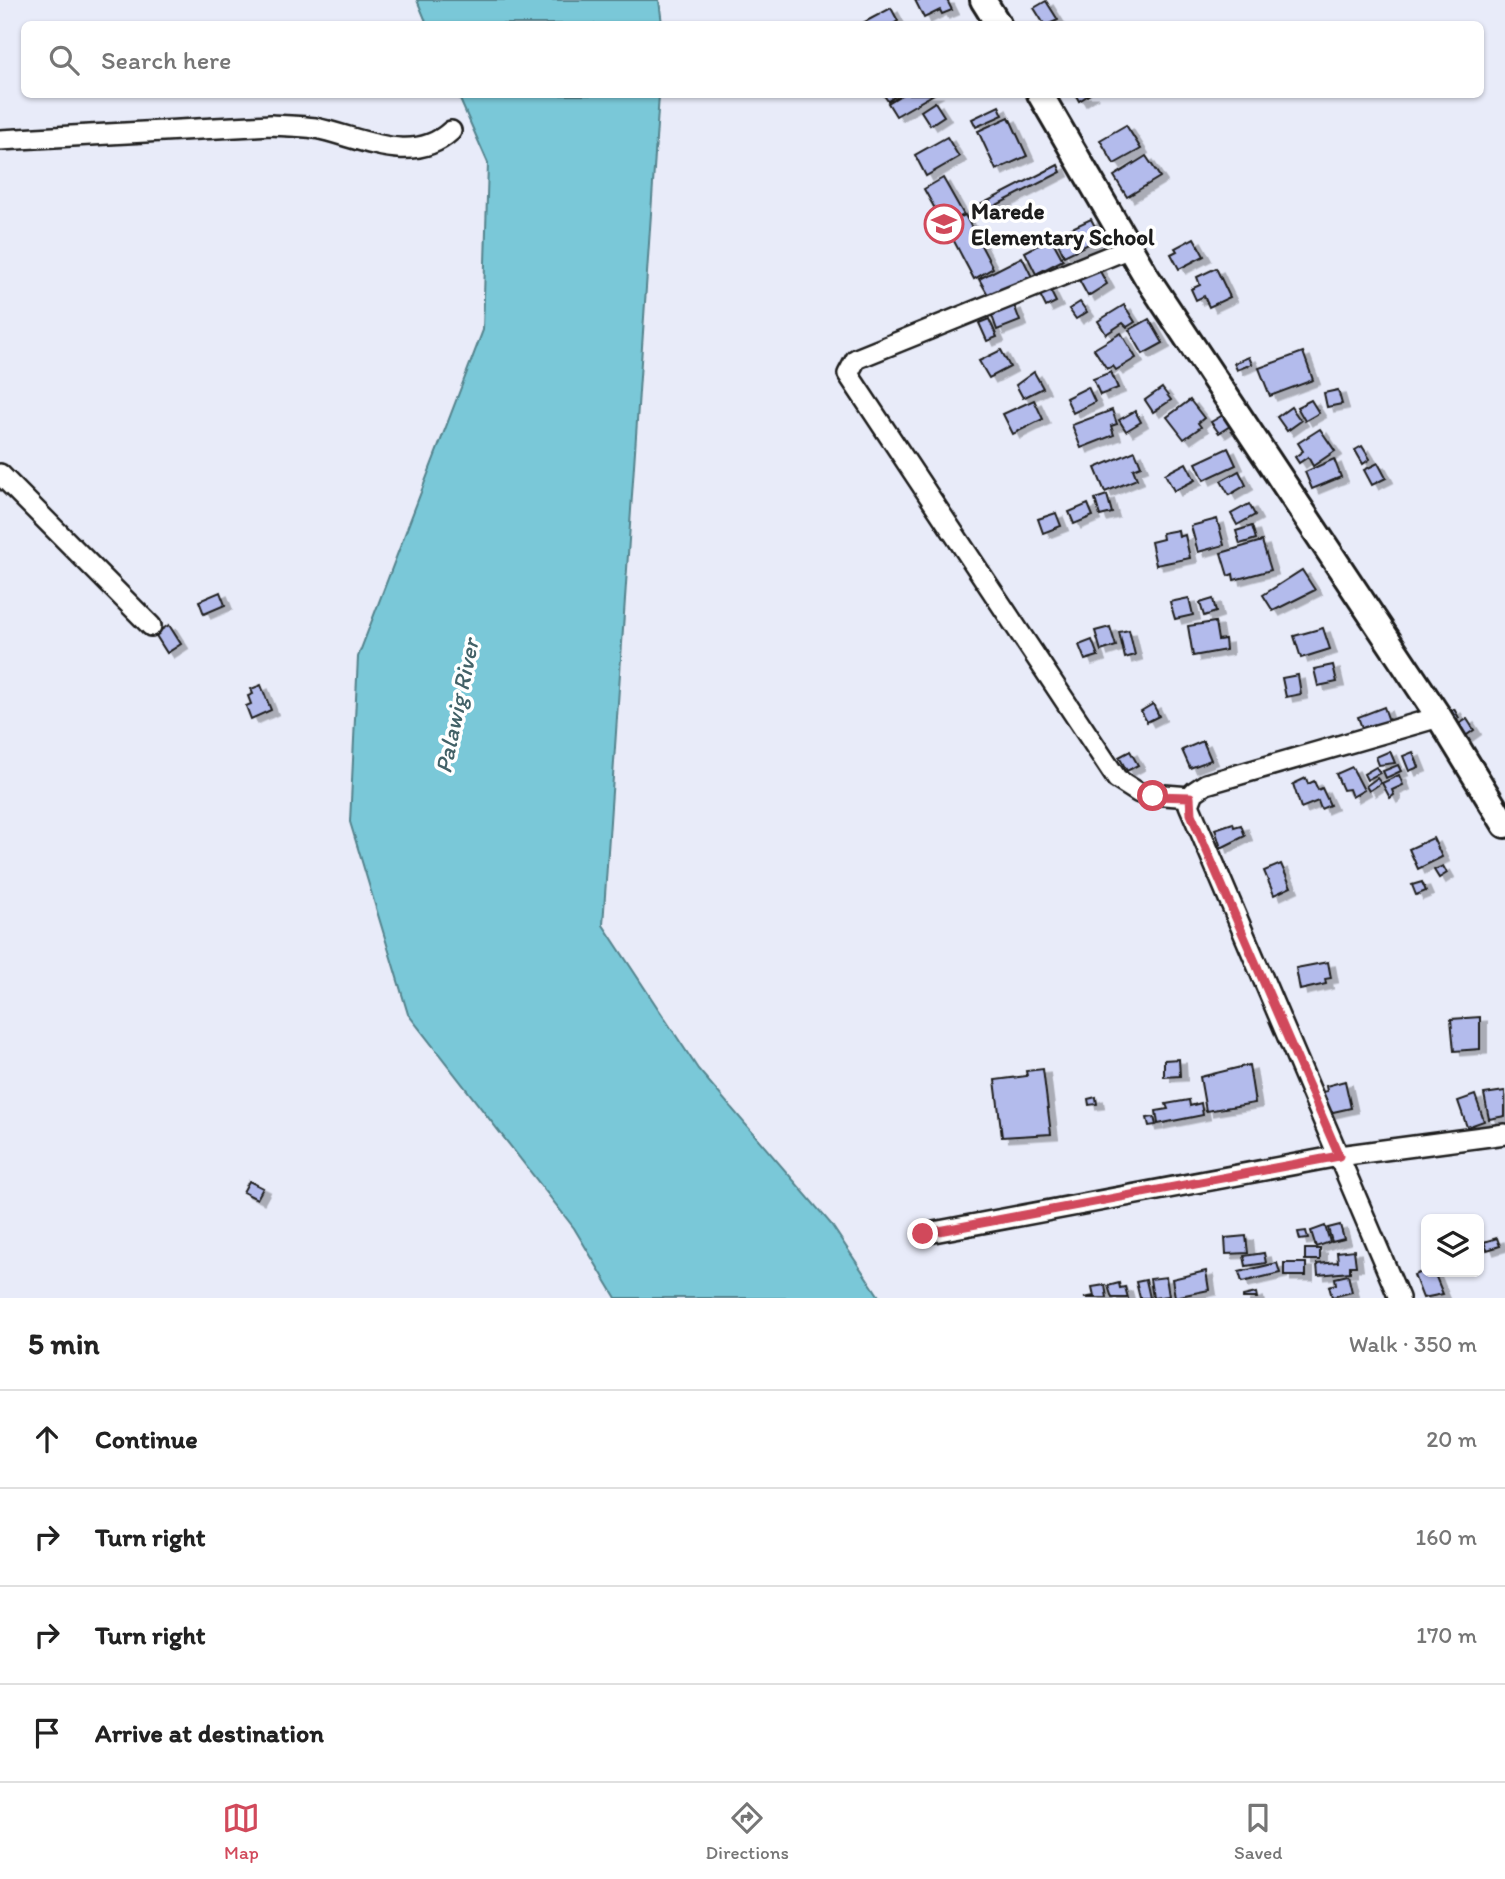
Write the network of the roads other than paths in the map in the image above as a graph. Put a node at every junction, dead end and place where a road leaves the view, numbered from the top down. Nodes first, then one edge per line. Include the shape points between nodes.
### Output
1 (983, 0) edge
2 (996, 21) edge
3 (1042, 98) edge
4 (451, 131) dead end
5 (0, 140) edge
6 (1130, 248) junction
7 (0, 474) edge
8 (151, 626) dead end
9 (1439, 718) junction
10 (1190, 797) junction
11 (1505, 825) edge
12 (1505, 1134) edge
13 (1339, 1156) junction
14 (923, 1234) dead end
15 (1399, 1298) edge

1 - 2 street
3 - 6 street
4 - 5 street via 429,145 411,149 388,148 313,128 271,125
6 - 9 street
6 - 10 street via 856,359 848,374 1116,779 1139,793
7 - 8 street
9 - 10 street via 1206,784
9 - 11 street
10 - 13 street via 1191,814
12 - 13 street
13 - 14 street
13 - 15 street

